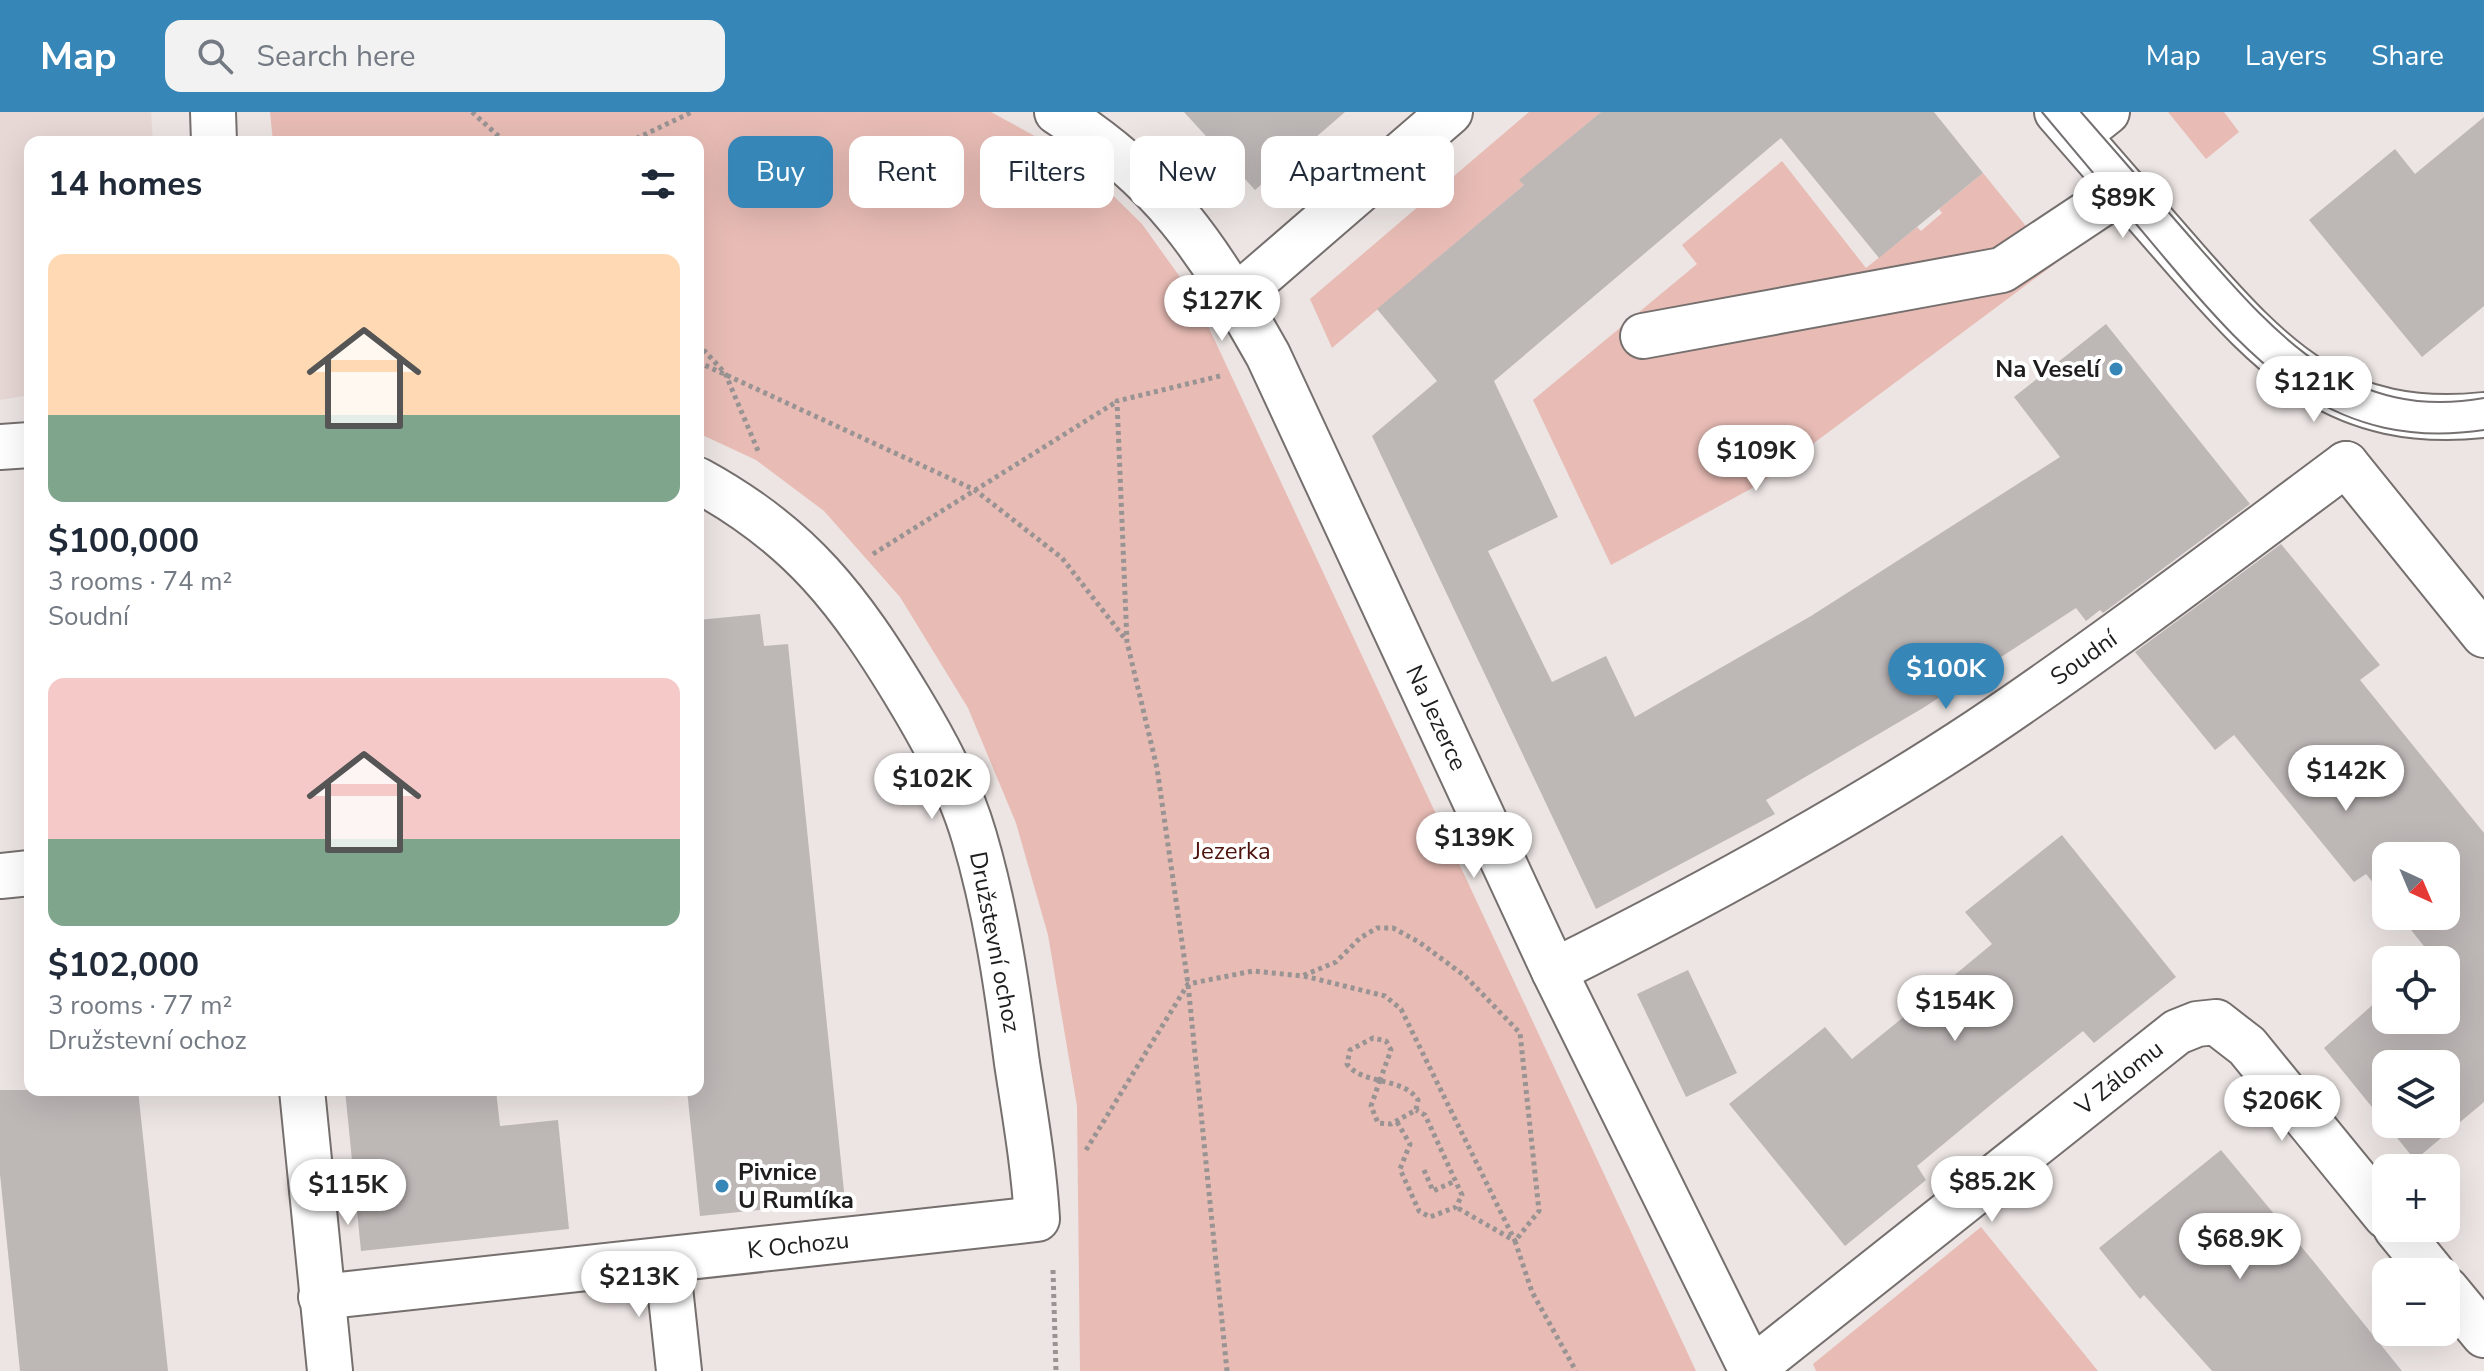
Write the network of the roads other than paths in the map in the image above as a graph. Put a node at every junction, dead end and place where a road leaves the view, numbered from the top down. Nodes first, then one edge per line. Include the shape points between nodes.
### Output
1 (213, 112) edge
2 (1057, 112) edge
3 (1450, 112) edge
4 (2081, 120) edge
5 (214, 136) edge
6 (2124, 189) junction
7 (1235, 298) junction
8 (1643, 336) dead end
9 (2356, 403) junction
10 (2484, 415) edge
11 (24, 445) edge
12 (0, 447) edge
13 (2346, 464) junction
14 (704, 483) edge
15 (2484, 635) edge
16 (24, 874) edge
17 (0, 876) edge
18 (1554, 971) junction
19 (303, 1096) edge
20 (2372, 1199) edge
21 (1036, 1205) joint
22 (2407, 1242) edge
23 (2421, 1258) edge
24 (667, 1260) junction
25 (321, 1297) junction
26 (2460, 1306) edge
27 (2484, 1335) edge
28 (1752, 1370) edge
29 (330, 1371) edge
30 (679, 1371) edge

1 - 5 street
2 - 7 street, Na Jezerce via 1145,178 1213,259
3 - 7 street
4 - 6 street
6 - 8 street via 2002,270
6 - 9 street via 2279,358
7 - 18 street, Na Jezerce via 1268,355
9 - 10 street via 2439,418
9 - 13 street via 2348,419
11 - 12 street
13 - 15 street
13 - 18 street, Soudní via 2107,643 1977,732 1737,875
14 - 21 street, Družstevní ochoz via 742,504 830,581 877,647 951,776 974,834 1003,960
16 - 17 street
18 - 28 street, Na Jezerce
19 - 25 street
20 - 28 street, V Zálomu via 2247,1046 2224,1026 2207,1022 2177,1032
21 - 24 street, K Ochozu
22 - 23 street
24 - 25 street, K Ochozu
24 - 30 street
25 - 29 street
26 - 27 street

